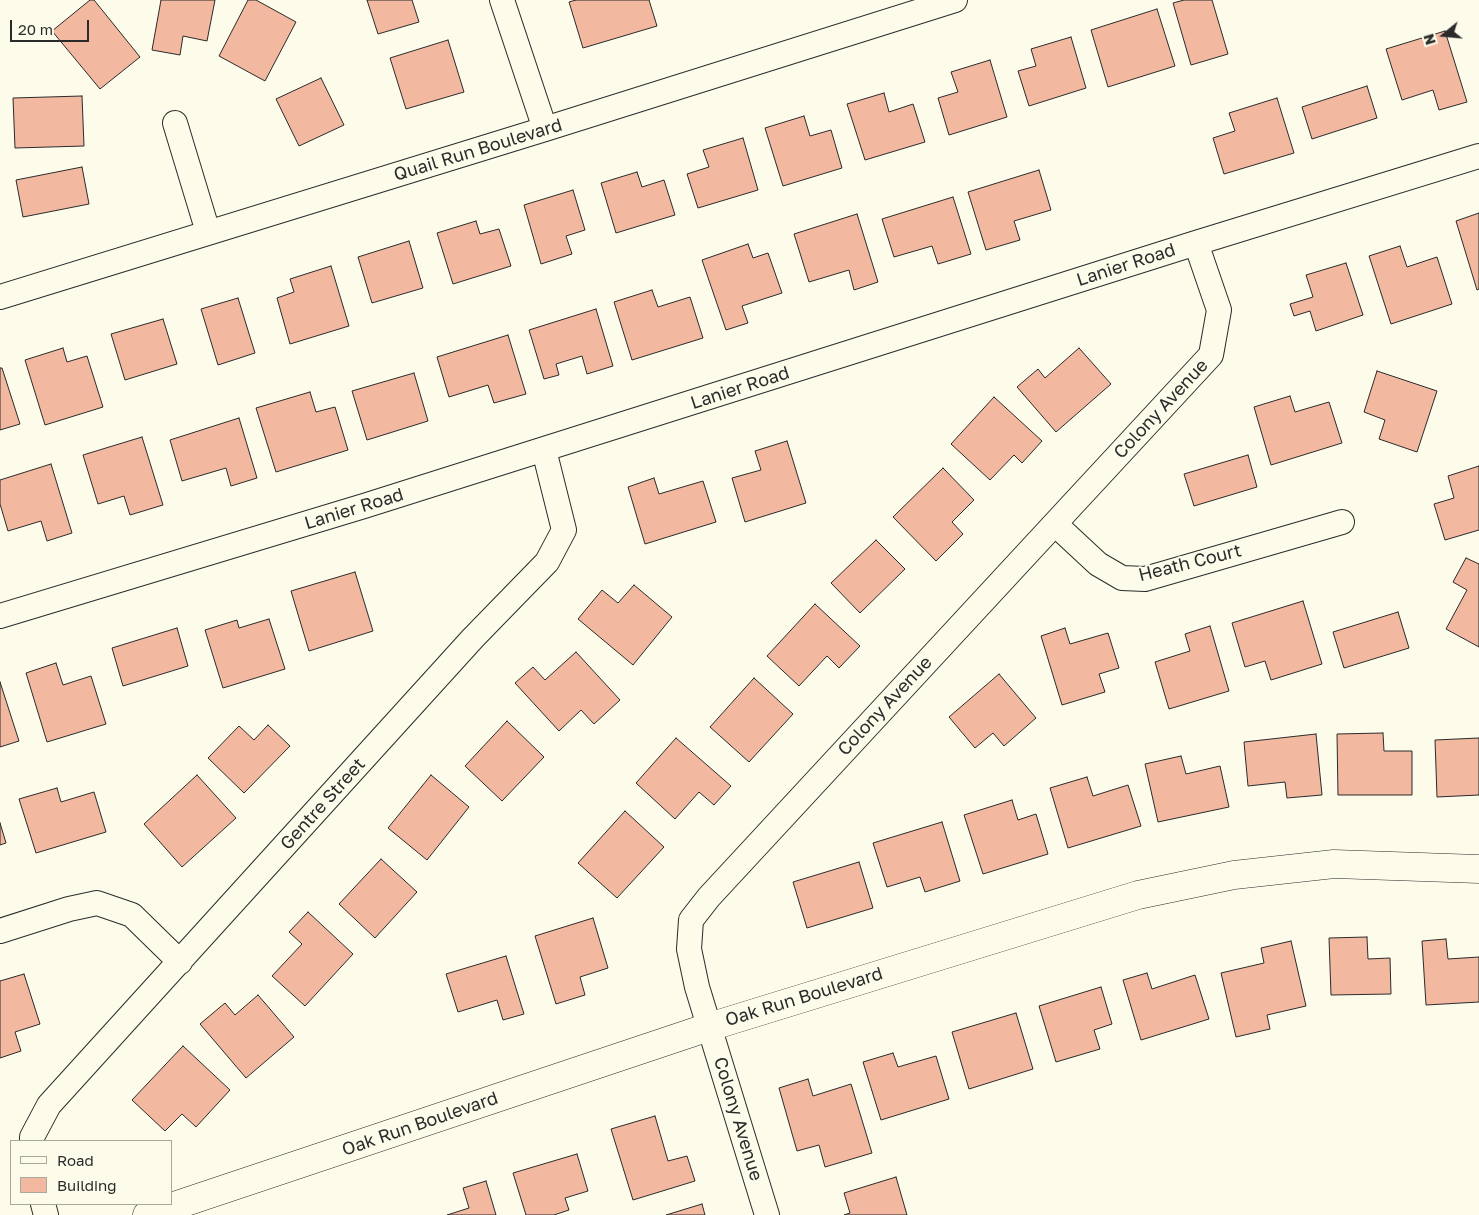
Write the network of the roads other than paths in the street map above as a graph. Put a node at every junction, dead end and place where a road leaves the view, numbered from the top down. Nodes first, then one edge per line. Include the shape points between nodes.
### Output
1 (502, 0) edge
2 (955, 0) edge
3 (175, 123) dead end
4 (545, 129) junction
5 (1479, 156) edge
6 (208, 232) junction
7 (1196, 243) junction
8 (0, 297) edge
9 (544, 450) junction
10 (1342, 522) dead end
11 (1055, 524) junction
12 (0, 616) edge
13 (1479, 869) edge
14 (0, 931) edge
15 (180, 962) junction
16 (709, 1027) junction
17 (32, 1140) edge
18 (147, 1215) edge
19 (768, 1215) edge

1 - 4 street
2 - 4 street, Quail Run Boulevard
3 - 6 street
4 - 6 street, Quail Run Boulevard
5 - 7 street, Lanier Road
6 - 8 street, Quail Run Boulevard
7 - 9 street, Lanier Road
7 - 11 street, Colony Avenue via 1219,310 1211,355
9 - 12 street, Lanier Road
9 - 15 street, Gentre Street via 564,530 547,562 473,638
10 - 11 street, Heath Court via 1144,579 1122,578 1098,564
11 - 16 street, Colony Avenue via 709,896 691,920 688,949
13 - 16 street, Oak Run Boulevard via 1334,864 1234,875 1138,896
14 - 15 street via 97,903 132,915
15 - 17 street, Gentre Street via 49,1105
16 - 18 street, Oak Run Boulevard
16 - 19 street, Colony Avenue

